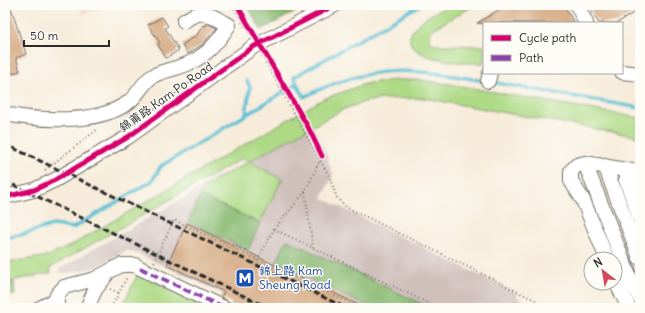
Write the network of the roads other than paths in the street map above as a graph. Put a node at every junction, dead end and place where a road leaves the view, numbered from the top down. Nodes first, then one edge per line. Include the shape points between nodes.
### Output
1 (335, 5) edge
2 (577, 5) edge
3 (184, 21) dead end
4 (586, 22) edge
5 (623, 72) edge
6 (640, 74) edge
7 (5, 114) edge
8 (586, 163) junction
9 (606, 166) junction
10 (631, 171) edge
11 (640, 191) edge
12 (5, 197) edge
13 (640, 218) edge
14 (604, 251) edge
15 (640, 258) edge
16 (107, 273) junction
17 (74, 284) junction
18 (620, 291) edge
19 (640, 298) edge
20 (56, 304) edge
21 (88, 305) edge
22 (40, 308) edge
23 (224, 308) edge
24 (629, 308) edge

1 - 12 street, 錦莆路 Kam Po Road via 258,45 143,126 72,170 34,190
2 - 4 street
3 - 7 street via 194,13 204,13 229,25 206,54 181,67 153,76 134,98 115,110 82,118 24,118
5 - 6 street
8 - 9 street
8 - 14 street via 574,167 570,177 583,200
8 - 19 street via 631,281
9 - 10 street
9 - 15 street
10 - 11 street
10 - 13 street
16 - 17 street
16 - 21 street
16 - 23 street via 121,265 141,268
17 - 20 street via 60,290
17 - 21 street via 84,290 88,297
18 - 24 street
20 - 22 street

